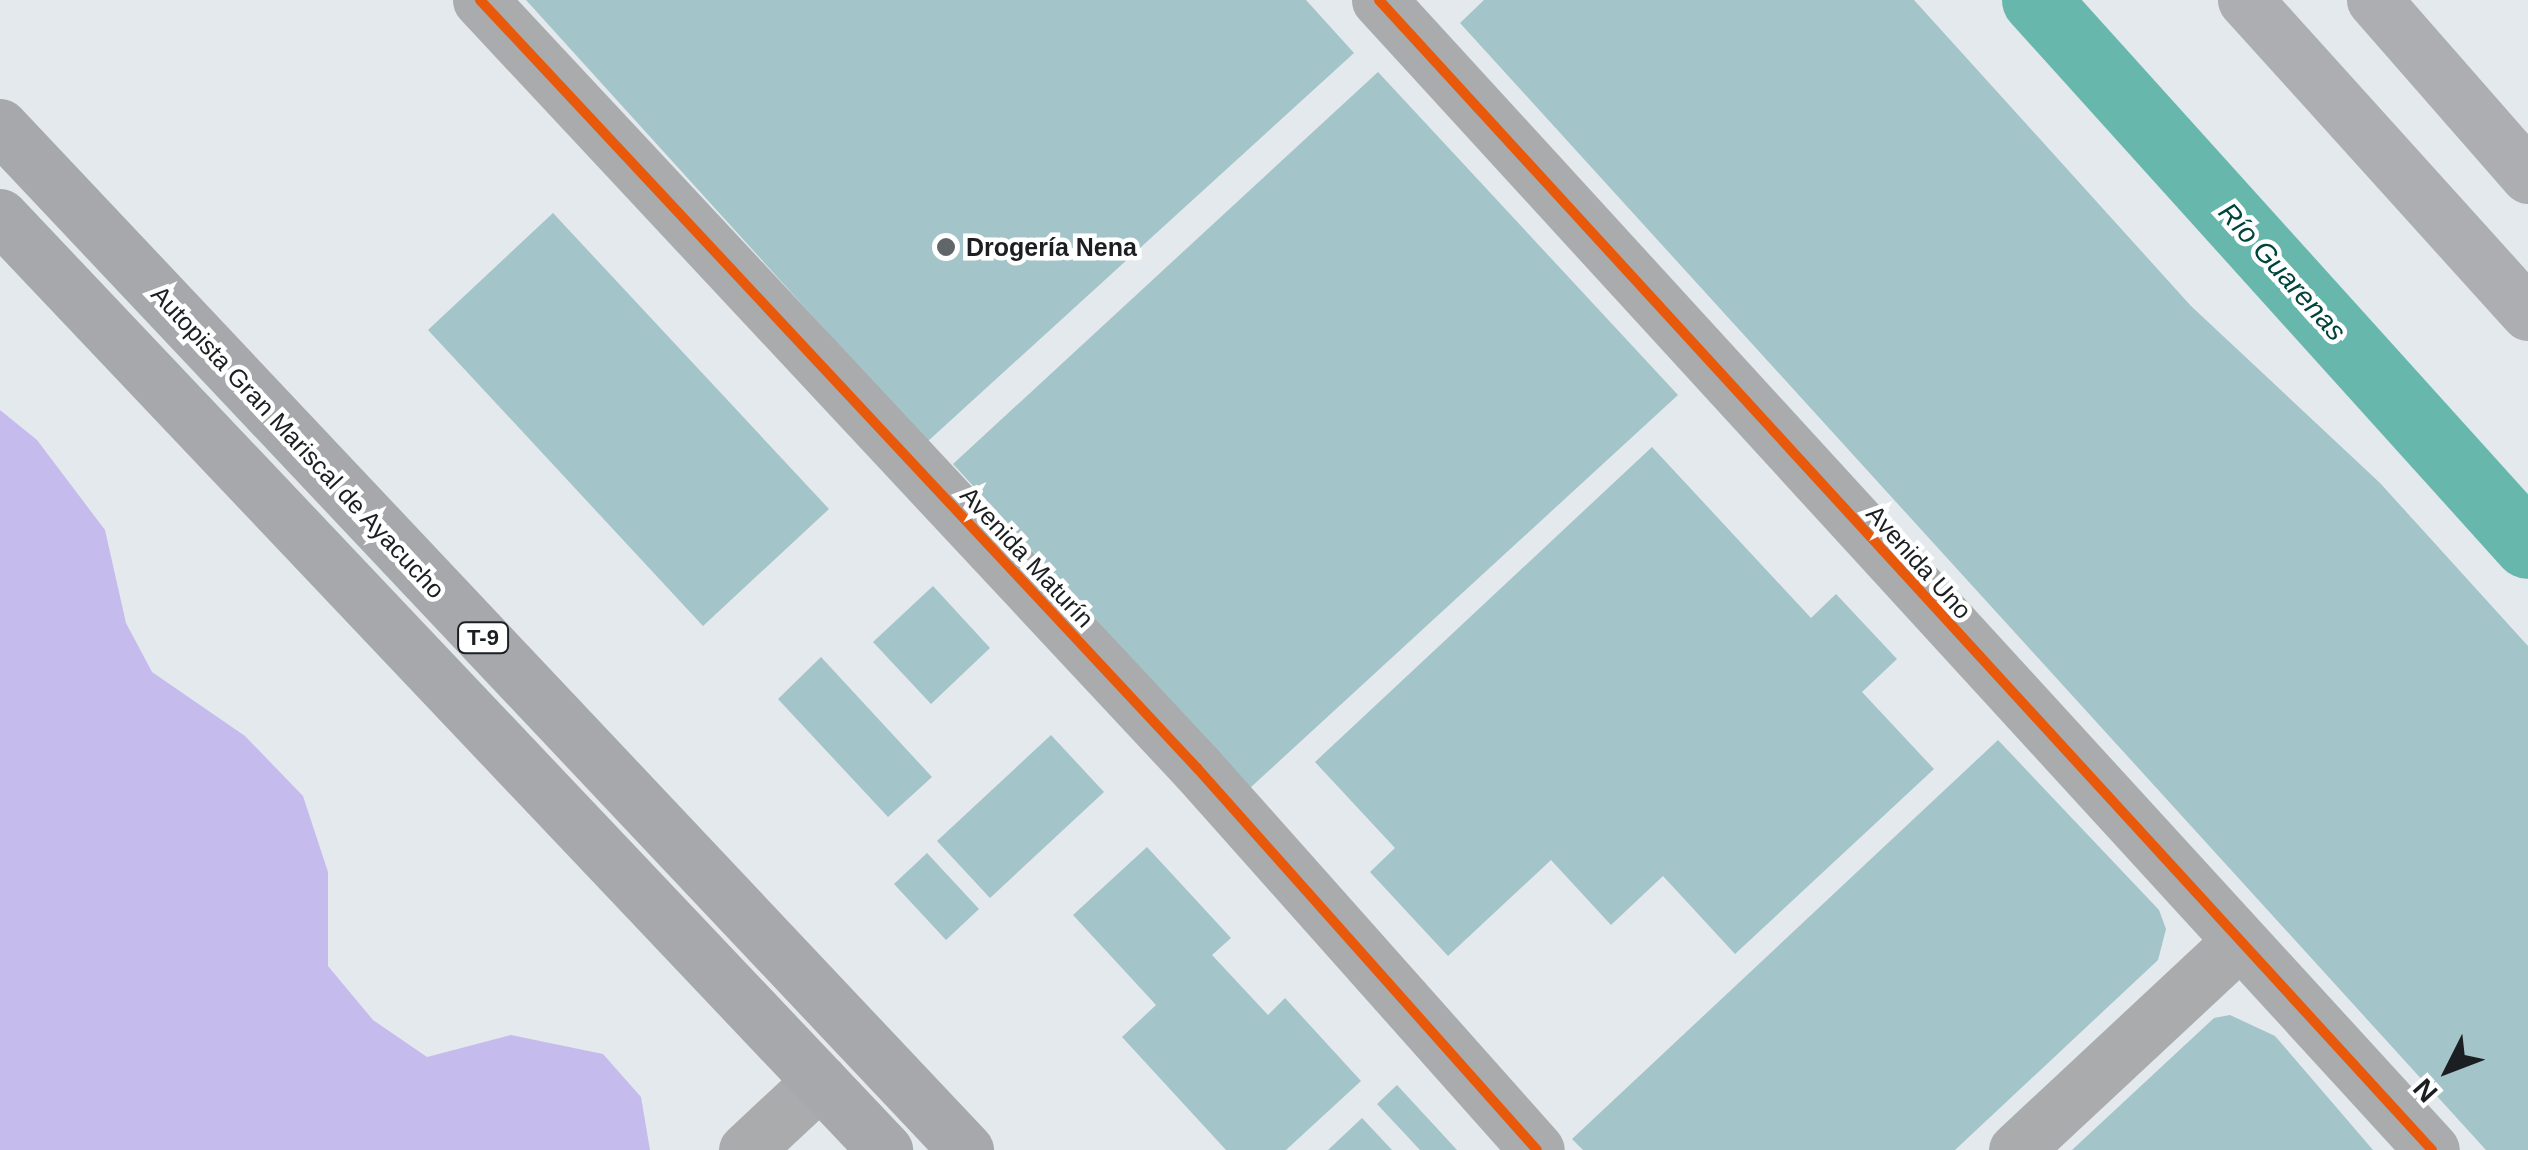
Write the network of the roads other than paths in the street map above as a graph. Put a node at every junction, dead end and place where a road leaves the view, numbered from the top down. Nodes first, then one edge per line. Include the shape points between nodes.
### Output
1 (480, 0) edge
2 (1379, 0) edge
3 (2244, 0) edge
4 (2374, 0) edge
5 (0, 126) edge
6 (2528, 176) edge
7 (0, 216) edge
8 (2528, 313) edge
9 (2238, 944) junction
10 (820, 1080) junction
11 (746, 1150) edge
12 (884, 1150) edge
13 (966, 1150) edge
14 (1536, 1150) edge
15 (2016, 1150) edge
16 (2432, 1150) edge

1 - 14 street, Avenida Maturín via 1197,768
2 - 9 street, Avenida Uno
3 - 8 main road
4 - 6 main road
5 - 13 highway, Autopista Gran Mariscal de Ayacucho / T-9
7 - 10 highway, T-9
9 - 15 street
9 - 16 street, Avenida Uno
10 - 11 street
10 - 12 highway, T-9

